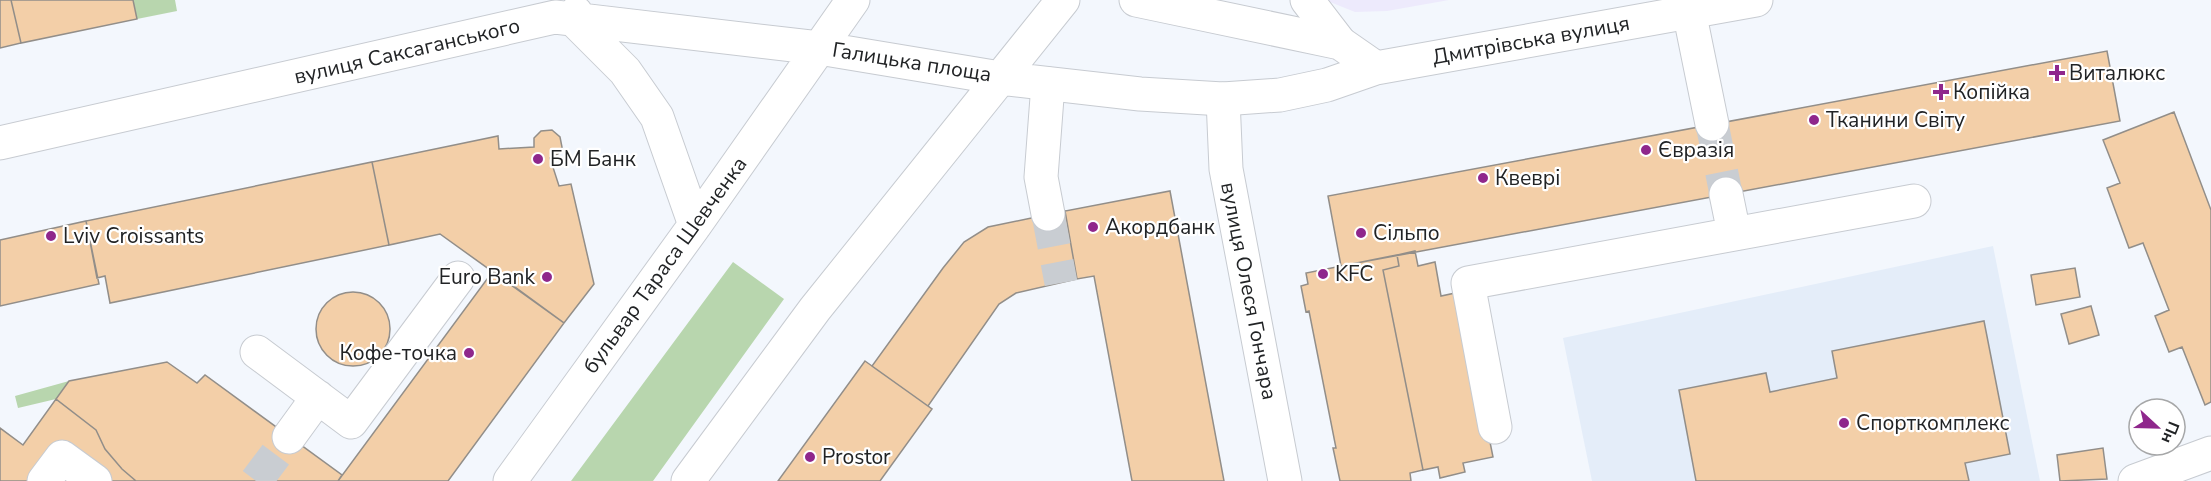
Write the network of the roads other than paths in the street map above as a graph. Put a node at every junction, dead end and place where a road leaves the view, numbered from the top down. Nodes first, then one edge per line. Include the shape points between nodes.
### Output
1 (853, 0) edge
2 (1063, 0) edge
3 (1136, 0) edge
4 (1307, 0) edge
5 (1756, 0) edge
6 (578, 9) edge
7 (1689, 11) junction
8 (1340, 43) junction
9 (819, 48) junction
10 (1376, 68) junction
11 (1000, 78) junction
12 (1048, 84) junction
13 (1223, 99) junction
14 (1712, 124) tunnel mouth
15 (0, 143) edge
16 (1726, 194) tunnel mouth
17 (1914, 201) dead end
18 (1048, 214) tunnel mouth
19 (695, 225) junction
20 (1734, 233) junction
21 (458, 278) dead end
22 (257, 352) dead end
23 (318, 397) junction
24 (1495, 427) dead end
25 (289, 436) tunnel mouth
26 (2211, 453) edge
27 (44, 481) edge
28 (95, 481) edge
29 (510, 481) edge
30 (688, 481) edge
31 (1285, 481) edge
32 (2135, 481) edge

1 - 9 main road, Галицька площа
2 - 11 main road, Галицька площа
3 - 8 main road
4 - 8 main road
5 - 7 main road, Дмитрівська вулиця
6 - 9 main road, вулиця Саксаганського
6 - 15 main road, вулиця Саксаганського
6 - 19 main road via 657,117
7 - 10 main road, Дмитрівська вулиця
7 - 14 main road
8 - 10 main road
9 - 11 main road, Галицька площа
9 - 19 main road, бульвар Тараса Шевченка
10 - 13 main road, Дмитрівська вулиця via 1300,91
11 - 12 main road, Дмитрівська вулиця
11 - 30 main road via 815,309
12 - 13 main road, Дмитрівська вулиця
12 - 18 main road via 1041,177
13 - 31 main road, вулиця Олеся Гончара via 1226,169
16 - 20 main road
17 - 20 main road
19 - 29 main road, бульвар Тараса Шевченка
20 - 24 main road via 1468,283
21 - 23 main road via 351,422
22 - 23 main road
23 - 25 main road
26 - 32 main road
27 - 28 main road via 62,458

